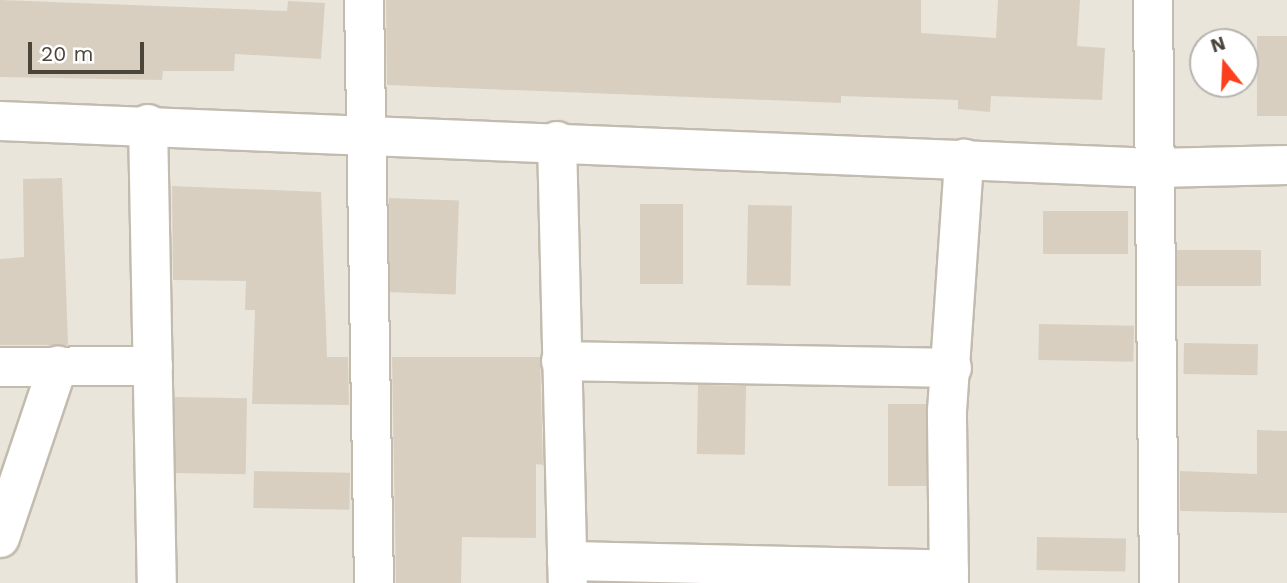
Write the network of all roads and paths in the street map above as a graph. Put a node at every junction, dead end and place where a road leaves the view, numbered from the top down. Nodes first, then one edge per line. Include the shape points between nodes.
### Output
1 (364, 0) edge
2 (1153, 0) edge
3 (0, 121) edge
4 (148, 124) junction
5 (364, 133) junction
6 (556, 141) junction
7 (964, 159) junction
8 (1287, 165) edge
9 (1156, 168) junction
10 (561, 360) junction
11 (58, 366) junction
12 (153, 366) junction
13 (0, 367) edge
14 (952, 368) junction
15 (0, 538) edge
16 (567, 572) edge
17 (949, 576) edge
18 (158, 583) edge
19 (374, 583) edge
20 (1159, 583) edge

1 - 5 street
2 - 9 street
3 - 4 street
4 - 5 street
4 - 12 street
5 - 6 street
5 - 19 street
6 - 7 street
6 - 10 street
7 - 9 street
7 - 14 street
8 - 9 street
9 - 20 street
10 - 14 street
10 - 16 street
11 - 12 street
11 - 13 street
11 - 15 street
12 - 18 street
14 - 17 street
16 - 17 street

